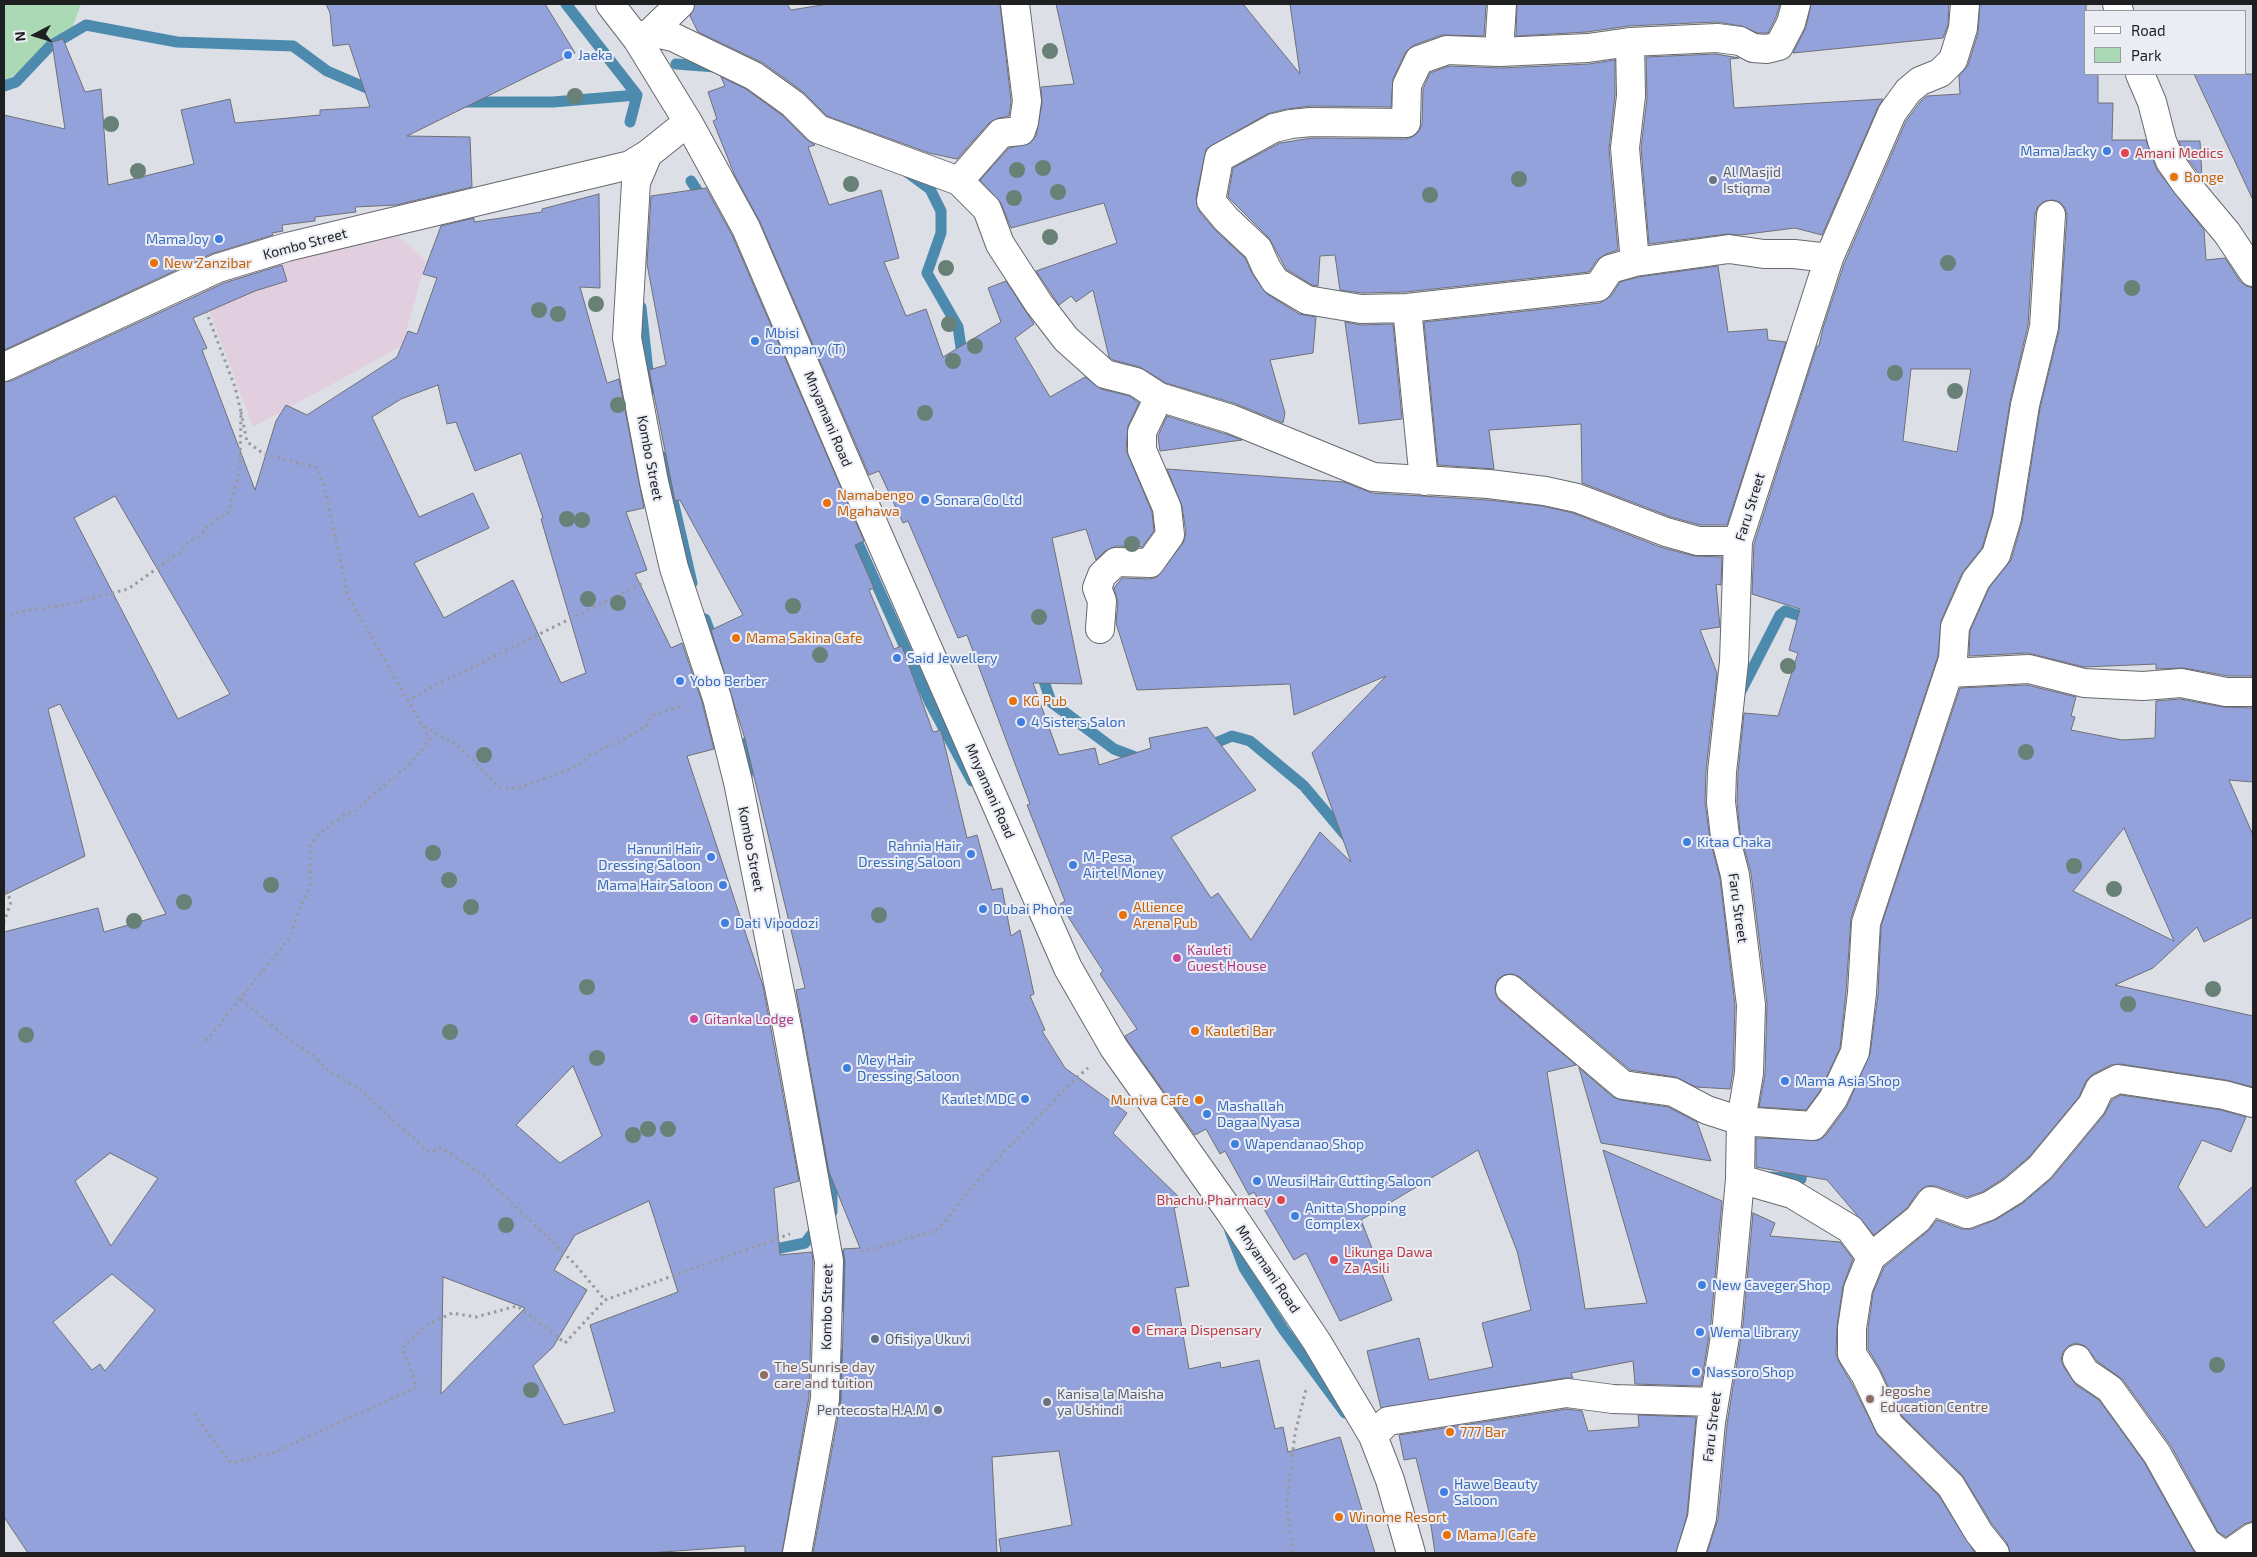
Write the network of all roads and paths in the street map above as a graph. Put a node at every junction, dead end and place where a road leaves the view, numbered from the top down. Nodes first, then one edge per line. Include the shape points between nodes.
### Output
1 (610, 4) edge
2 (680, 4) edge
3 (1015, 4) edge
4 (1502, 4) edge
5 (1796, 4) edge
6 (1965, 4) edge
7 (644, 36) junction
8 (1630, 42) junction
9 (1499, 52) junction
10 (2140, 75) edge
11 (688, 122) junction
12 (648, 154) junction
13 (959, 181) junction
14 (2051, 215) dead end
15 (1829, 258) junction
16 (1635, 262) junction
17 (2253, 272) edge
18 (196, 278) junction
19 (1407, 308) junction
20 (4, 367) edge
21 (1159, 397) junction
22 (241, 412) junction
23 (1424, 481) junction
24 (1738, 542) junction
25 (674, 568) junction
26 (4, 617) edge
27 (1100, 629) dead end
28 (1949, 673) junction
29 (2253, 692) edge
30 (717, 698) junction
31 (407, 701) junction
32 (422, 725) junction
33 (4, 884) edge
34 (4, 922) edge
35 (1510, 989) dead end
36 (241, 999) junction
37 (206, 1040) dead end
38 (1114, 1048) junction
39 (2253, 1103) edge
40 (1741, 1121) junction
41 (1740, 1179) junction
42 (819, 1204) junction
43 (1872, 1257) junction
44 (830, 1261) junction
45 (605, 1300) junction
46 (1317, 1342) junction
47 (2077, 1359) dead end
48 (1714, 1402) junction
49 (194, 1414) dead end
50 (1373, 1436) junction
51 (2253, 1537) edge
52 (797, 1553) edge
53 (1293, 1553) edge
54 (1411, 1553) edge
55 (1691, 1553) edge
56 (1995, 1553) edge
57 (2217, 1553) edge
58 (2230, 1553) edge

1 - 7 street, Mnyamani Road
2 - 7 street
3 - 13 street via 1027,101 1024,122 1021,130 1001,134
4 - 9 street
5 - 8 street via 1791,23 1778,46 1767,49 1717,38
6 - 15 street, Faru Street via 1963,28 1953,60 1940,73 1920,81 1908,91 1892,113
7 - 11 street, Mnyamani Road
7 - 13 street via 673,37 754,76 793,104 818,129
8 - 9 street via 1588,48
8 - 16 street via 1631,96 1625,148
9 - 19 street via 1447,50 1419,60 1407,85 1406,123 1291,124 1274,128 1219,158 1211,201 1258,249 1276,281 1307,300 1360,309
10 - 17 street via 2170,161 2227,233
11 - 12 street, Kombo Street
11 - 38 street, Mnyamani Road via 746,228 1068,968
12 - 18 street, Kombo Street via 630,165 287,248 218,268
12 - 25 street, Kombo Street via 636,182 627,338
13 - 21 street via 986,209 1000,244 1066,339 1105,374 1136,382
14 - 28 street via 2044,327 2026,405 2008,518 1996,555 1976,580 1956,627
15 - 16 street via 1729,249
15 - 24 street, Faru Street
16 - 19 street via 1610,269 1598,287
18 - 20 street, Kombo Street
18 - 22 path via 236,387
19 - 23 street
21 - 23 street via 1231,419 1373,477
21 - 27 street via 1142,432 1142,450 1167,508 1170,535 1150,562 1116,562 1102,575 1097,588 1102,602
22 - 26 path via 240,470 228,513 128,589
22 - 31 path via 247,442 264,454 318,468 348,596
23 - 24 street via 1545,491 1576,498 1698,541
24 - 40 street, Faru Street via 1734,662 1721,802 1725,836 1735,874 1751,1005 1749,1073
25 - 30 street, Kombo Street
25 - 31 path
28 - 29 street via 2029,669 2084,683 2143,686 2181,683 2226,692
28 - 40 street via 1866,923 1855,1052 1833,1099 1813,1126
30 - 32 path via 651,716 648,724 591,754 580,765 508,789 497,786 478,763 452,742
30 - 42 street, Kombo Street via 738,782
31 - 32 path
32 - 36 path via 430,740 408,766 355,812 344,815 323,831 310,846 310,886 290,937
33 - 34 path via 11,902
35 - 40 street via 1623,1085 1673,1092 1707,1110
36 - 37 path
36 - 45 path via 328,1069 360,1090 429,1152 442,1148 483,1175 574,1263
38 - 44 path via 1076,1078 992,1165 935,1231
38 - 46 street, Mnyamani Road
39 - 43 street via 2224,1095 2118,1079 2100,1088 2092,1105 2040,1168 2013,1191 1989,1206 1966,1214 1931,1201 1918,1219
40 - 41 street, Faru Street
41 - 43 street via 1792,1194 1850,1229
41 - 48 street, Faru Street via 1727,1324
42 - 44 street, Kombo Street
42 - 45 path via 820,1214 793,1233
43 - 56 street via 1858,1289 1852,1354 1889,1426 1951,1486
44 - 52 street, Kombo Street via 825,1399
45 - 49 path via 564,1343 517,1306 476,1317 452,1313 425,1326 402,1348 417,1386 276,1452 231,1463
46 - 50 street, Mnyamani Road
46 - 53 path via 1296,1433 1287,1504
47 - 57 street via 2085,1372 2110,1389 2157,1454 2206,1542
48 - 50 street via 1613,1399 1567,1393 1388,1422
48 - 55 street, Faru Street via 1702,1518
50 - 54 street, Mnyamani Road via 1390,1480
51 - 58 street

